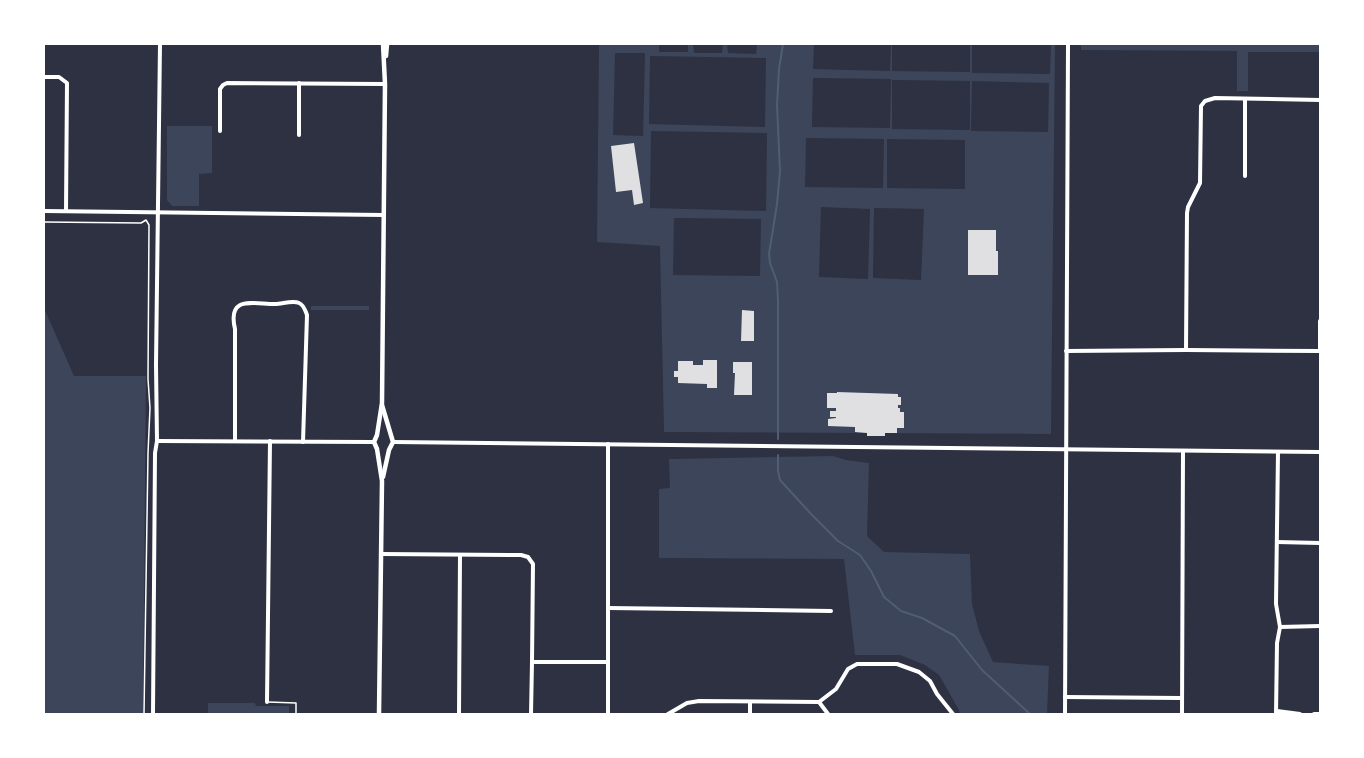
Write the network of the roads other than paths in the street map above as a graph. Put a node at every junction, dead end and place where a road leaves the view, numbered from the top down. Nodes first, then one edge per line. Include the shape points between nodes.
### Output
1 (160, 44) edge
2 (385, 44) edge
3 (1068, 44) edge
4 (44, 77) edge
5 (299, 83) junction
6 (385, 84) junction
7 (1245, 99) junction
8 (1320, 100) edge
9 (220, 131) dead end
10 (299, 135) dead end
11 (1245, 176) dead end
12 (44, 211) edge
13 (66, 211) junction
14 (158, 213) junction
15 (384, 215) junction
16 (1320, 321) edge
17 (1186, 350) junction
18 (1066, 351) junction
19 (1320, 351) edge
20 (382, 403) junction
21 (377, 435) junction
22 (390, 435) junction
23 (157, 441) junction
24 (235, 441) junction
25 (270, 441) junction
26 (303, 442) junction
27 (374, 442) junction
28 (393, 442) junction
29 (608, 444) junction
30 (377, 449) junction
31 (389, 450) junction
32 (1065, 450) junction
33 (1183, 451) junction
34 (1278, 452) junction
35 (1320, 452) edge
36 (382, 481) junction
37 (1277, 542) junction
38 (1320, 543) edge
39 (381, 554) junction
40 (460, 555) junction
41 (608, 608) junction
42 (831, 611) dead end
43 (1320, 626) edge
44 (1280, 627) junction
45 (532, 662) junction
46 (608, 662) junction
47 (1065, 698) junction
48 (1181, 698) junction
49 (267, 702) joint
50 (750, 702) junction
51 (819, 702) junction
52 (1276, 712) edge
53 (153, 714) edge
54 (296, 714) edge
55 (379, 714) edge
56 (459, 714) edge
57 (531, 714) edge
58 (608, 714) edge
59 (668, 714) edge
60 (750, 714) edge
61 (828, 714) edge
62 (954, 714) edge
63 (1065, 714) edge
64 (1182, 714) edge
65 (1300, 714) edge
66 (1314, 714) edge
67 (1320, 714) edge

1 - 14 street
2 - 6 main road
3 - 18 street
4 - 13 street via 58,76 67,82
5 - 6 street
5 - 9 street via 223,85 219,96
5 - 10 street
6 - 15 main road
7 - 8 street
7 - 11 street
7 - 17 street via 1210,98 1201,106 1200,183 1187,213
12 - 13 street
13 - 14 street
14 - 15 street
14 - 23 street
15 - 20 main road
16 - 19 street
17 - 18 street
17 - 19 street
18 - 32 street
20 - 21 main road
20 - 22 main road
21 - 22 main road
21 - 27 main road
22 - 28 main road
23 - 24 street
23 - 53 street
24 - 25 street
24 - 26 street via 233,315 240,304 294,302 300,303 307,315
25 - 26 street
25 - 49 street
26 - 27 street
27 - 30 main road
28 - 29 street
28 - 31 main road
29 - 32 street
29 - 41 street
30 - 31 main road
30 - 36 main road
31 - 36 main road
32 - 33 street
32 - 47 street
33 - 34 street
33 - 48 street
34 - 35 street
34 - 37 street
36 - 39 main road
37 - 38 street
37 - 44 street via 1276,604
39 - 40 street
39 - 55 main road
40 - 45 street via 521,555 533,564
40 - 56 street
41 - 42 street
41 - 46 street
43 - 44 street
44 - 52 street
45 - 46 street
45 - 57 street
46 - 58 street
47 - 48 street
47 - 63 street
48 - 64 street
49 - 54 lane via 296,703
50 - 51 street
50 - 59 street via 699,701
50 - 60 street
51 - 61 street
51 - 62 street via 857,664 897,664 930,681
52 - 65 street
66 - 67 street

